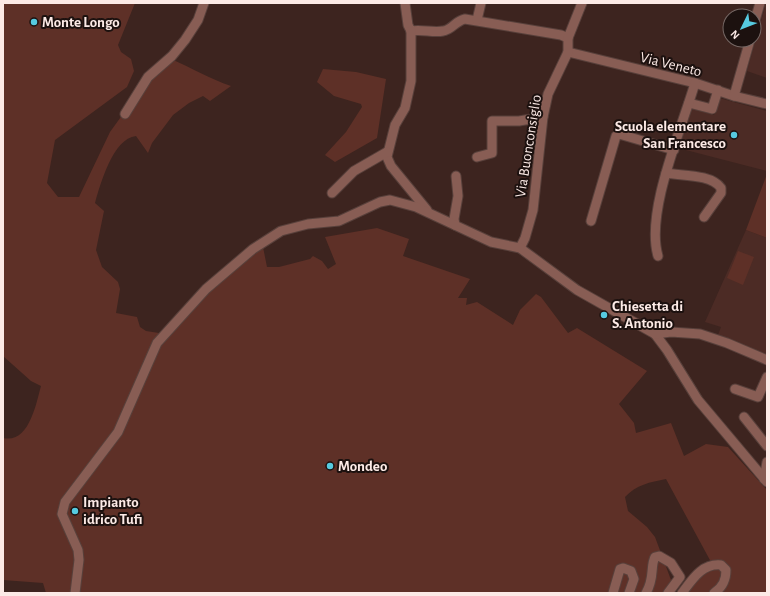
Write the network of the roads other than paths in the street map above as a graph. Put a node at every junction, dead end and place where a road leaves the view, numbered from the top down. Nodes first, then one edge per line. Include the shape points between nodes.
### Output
1 (204, 3) edge
2 (405, 3) edge
3 (481, 3) edge
4 (582, 3) edge
5 (477, 20) junction
6 (411, 31) junction
7 (568, 38) junction
8 (748, 48) edge
9 (568, 52) junction
10 (695, 83) junction
11 (718, 90) junction
12 (734, 96) junction
13 (689, 103) junction
14 (767, 104) edge
15 (125, 114) dead end
16 (544, 117) junction
17 (674, 150) junction
18 (387, 152) junction
19 (477, 157) dead end
20 (666, 173) junction
21 (456, 176) dead end
22 (332, 193) dead end
23 (432, 214) junction
24 (704, 217) dead end
25 (591, 221) dead end
26 (456, 225) junction
27 (520, 248) junction
28 (658, 256) dead end
29 (654, 334) junction
30 (767, 360) edge
31 (767, 377) edge
32 (735, 389) dead end
33 (744, 418) dead end
34 (767, 446) edge
35 (767, 462) edge
36 (766, 480) edge
37 (75, 593) edge
38 (613, 593) edge
39 (629, 593) edge
40 (646, 593) edge
41 (668, 593) edge
42 (682, 593) edge
43 (714, 593) edge

1 - 15 street via 198,20 185,40 172,56 148,77
2 - 6 street
3 - 5 street
4 - 7 street, Via Buonconsiglio
5 - 6 street via 461,20 443,31
5 - 7 street
6 - 18 street via 410,86 405,108 395,125
7 - 9 street, Via Buonconsiglio
8 - 12 street
9 - 10 street, Via Veneto
9 - 16 street, Via Buonconsiglio via 548,94
10 - 11 street, Via Veneto
10 - 13 street
11 - 12 street, Via Veneto
11 - 13 street via 712,109
12 - 14 street, Via Veneto
13 - 17 street
16 - 19 street via 519,121 492,121 492,153
16 - 27 street, Via Buonconsiglio via 533,210
17 - 20 street
17 - 25 street via 620,134 616,136
18 - 22 street via 354,171
18 - 23 street via 391,166 403,178 423,207
20 - 24 street via 718,183 721,193
20 - 28 street via 658,207
21 - 26 street
23 - 26 street
23 - 37 street via 395,201 380,202 339,221 308,224 281,231 253,249 206,289 156,343 118,432 64,502 62,514 78,550
26 - 27 street via 491,242
27 - 29 street via 577,290
29 - 30 street via 700,334
29 - 36 street via 668,350 695,396
31 - 32 street via 758,397
33 - 34 street
35 - 36 street
38 - 39 street via 620,569 623,568 631,571 634,578
40 - 41 street via 652,580 653,561 659,556 670,563 680,577
42 - 43 street via 704,568 715,564 726,570 726,578

